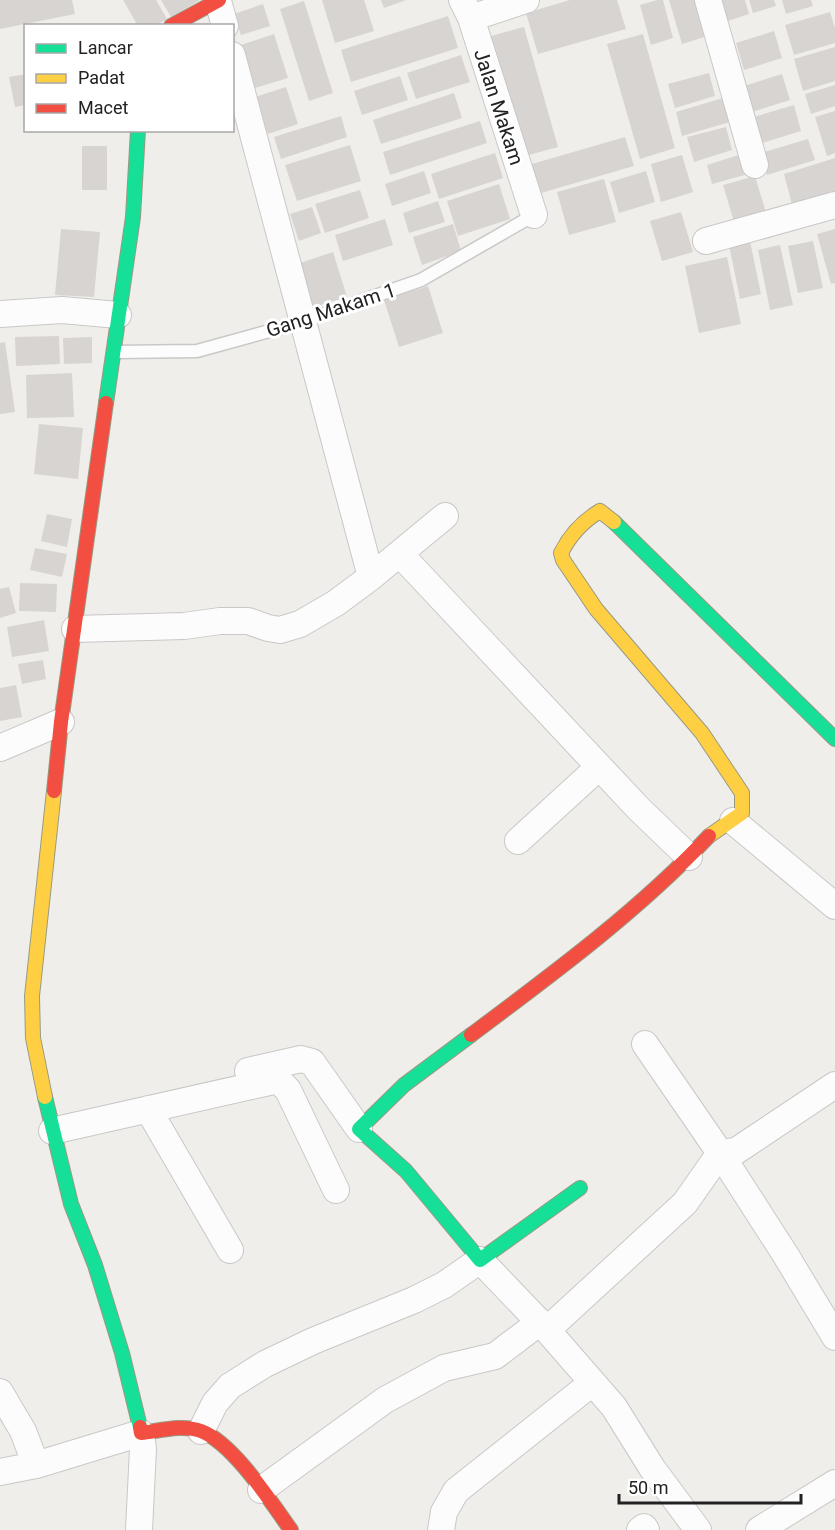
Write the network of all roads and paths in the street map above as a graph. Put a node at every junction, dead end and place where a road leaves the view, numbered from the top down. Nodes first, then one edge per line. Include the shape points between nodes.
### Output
1 (219, 0) edge
2 (526, 0) edge
3 (708, 0) edge
4 (466, 9) edge
5 (175, 24) edge
6 (225, 24) edge
7 (234, 62) edge
8 (138, 132) edge
9 (754, 165) dead end
10 (835, 205) edge
11 (534, 215) joint
12 (706, 241) dead end
13 (0, 314) edge
14 (118, 315) junction
15 (303, 321) junction
16 (113, 352) junction
17 (445, 516) dead end
18 (400, 554) junction
19 (371, 577) junction
20 (75, 628) junction
21 (61, 722) junction
22 (835, 740) edge
23 (0, 748) edge
24 (599, 767) junction
25 (733, 821) junction
26 (518, 841) dead end
27 (689, 857) junction
28 (835, 906) edge
29 (645, 1044) dead end
30 (835, 1085) edge
31 (148, 1109) junction
32 (50, 1124) junction
33 (359, 1129) junction
34 (720, 1153) junction
35 (580, 1188) dead end
36 (336, 1190) dead end
37 (230, 1250) dead end
38 (480, 1260) junction
39 (543, 1326) junction
40 (835, 1337) edge
41 (591, 1383) junction
42 (0, 1392) edge
43 (201, 1431) junction
44 (141, 1433) junction
45 (36, 1465) junction
46 (0, 1472) edge
47 (835, 1483) edge
48 (261, 1490) junction
49 (139, 1530) edge
50 (291, 1530) edge
51 (441, 1530) edge
52 (640, 1530) edge
53 (646, 1530) edge
54 (698, 1530) edge
55 (759, 1530) edge

1 - 5 street
1 - 6 street
2 - 4 street
3 - 9 street
4 - 11 street, Jalan Makam
7 - 15 street
8 - 14 street via 133,217
10 - 12 street
11 - 15 lane, Gang Makam 1 via 421,280
13 - 14 street via 62,310
14 - 16 street
15 - 16 lane, Gang Makam 1 via 197,351
15 - 19 street
16 - 20 street
17 - 18 street
18 - 19 street
18 - 24 street
19 - 20 street via 300,624 280,630 248,621
20 - 21 street
21 - 23 street
21 - 32 street via 32,996 33,1038
22 - 25 street via 605,513 594,514 564,545 563,560 596,609 702,733 726,768 744,804 742,813
24 - 26 street
24 - 27 street
25 - 27 street via 711,834
25 - 28 street
27 - 33 street via 577,956 404,1085
29 - 34 street
30 - 34 street via 736,1151
31 - 32 street
31 - 36 street via 278,1080 288,1090
31 - 37 street
32 - 33 street via 301,1059 312,1062
32 - 44 street via 71,1204 122,1353
33 - 38 street via 406,1170
34 - 39 street via 685,1203
34 - 40 street
35 - 38 street
38 - 39 street
38 - 43 street via 444,1285 313,1341 230,1386
39 - 41 street
39 - 48 street via 495,1356 444,1368 385,1400
41 - 51 street via 456,1491 444,1512
41 - 54 street via 614,1407 652,1468
42 - 45 street via 23,1431
43 - 44 street via 176,1428
43 - 48 street via 219,1441
44 - 45 street
44 - 49 street
45 - 46 street
47 - 55 street
48 - 50 street
52 - 53 street

